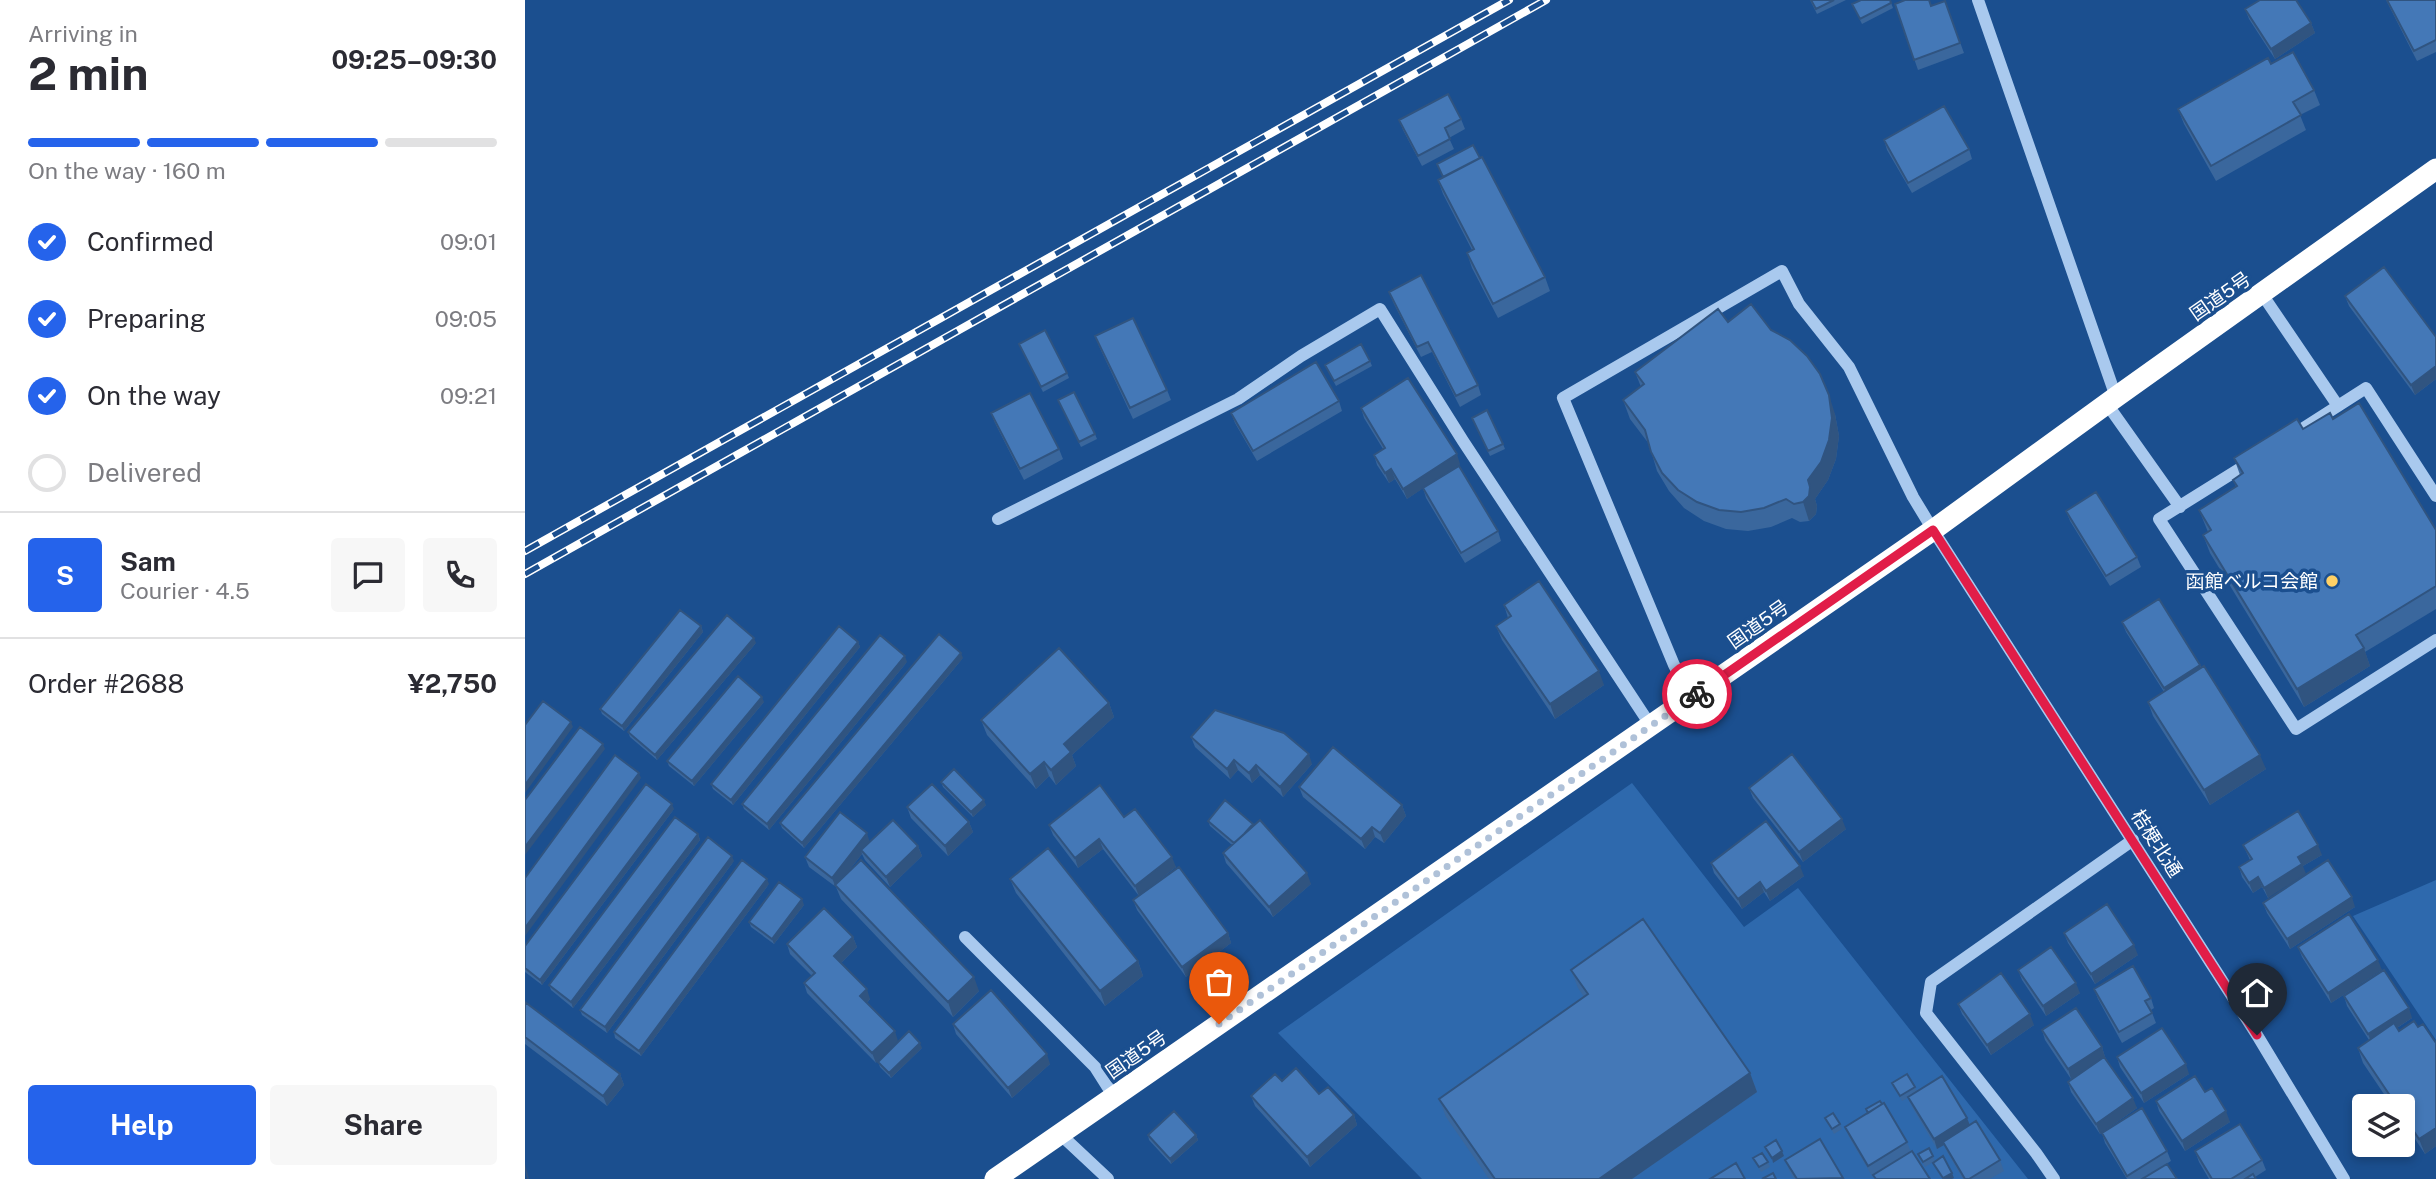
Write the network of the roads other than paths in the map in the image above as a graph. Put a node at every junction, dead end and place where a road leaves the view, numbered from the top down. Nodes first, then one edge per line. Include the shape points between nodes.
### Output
1 (1978, 0) edge
2 (2436, 169) edge
3 (2262, 294) junction
4 (2111, 400) junction
5 (2338, 406) junction
6 (2282, 442) edge
7 (2259, 457) edge
8 (2436, 496) edge
9 (2180, 507) junction
10 (998, 519) dead end
11 (1933, 530) junction
12 (2436, 640) edge
13 (1692, 698) junction
14 (1651, 726) junction
15 (2133, 840) junction
16 (965, 937) dead end
17 (1114, 1097) junction
18 (1060, 1133) junction
19 (995, 1179) edge
20 (1108, 1179) edge
21 (2054, 1179) edge
22 (2344, 1179) edge

1 - 4 street
2 - 3 highway, 国道5号
3 - 4 highway, 国道5号
3 - 5 street
4 - 9 street
4 - 11 highway, 国道5号
5 - 6 street
5 - 8 street via 2366,388
7 - 9 street
9 - 12 street via 2159,519 2295,729
10 - 14 street via 1238,399 1380,309
11 - 13 highway, 国道5号
11 - 13 street, 桔梗北通 via 1849,367 1799,304 1782,271 1563,398 1674,665
11 - 15 street, 桔梗北通
13 - 14 highway, 国道5号
14 - 17 highway, 国道5号
15 - 21 street via 1931,982 1926,1013
15 - 22 street, 桔梗北通
16 - 17 street via 1095,1067
17 - 18 highway, 国道5号
18 - 19 highway, 国道5号
18 - 20 street

